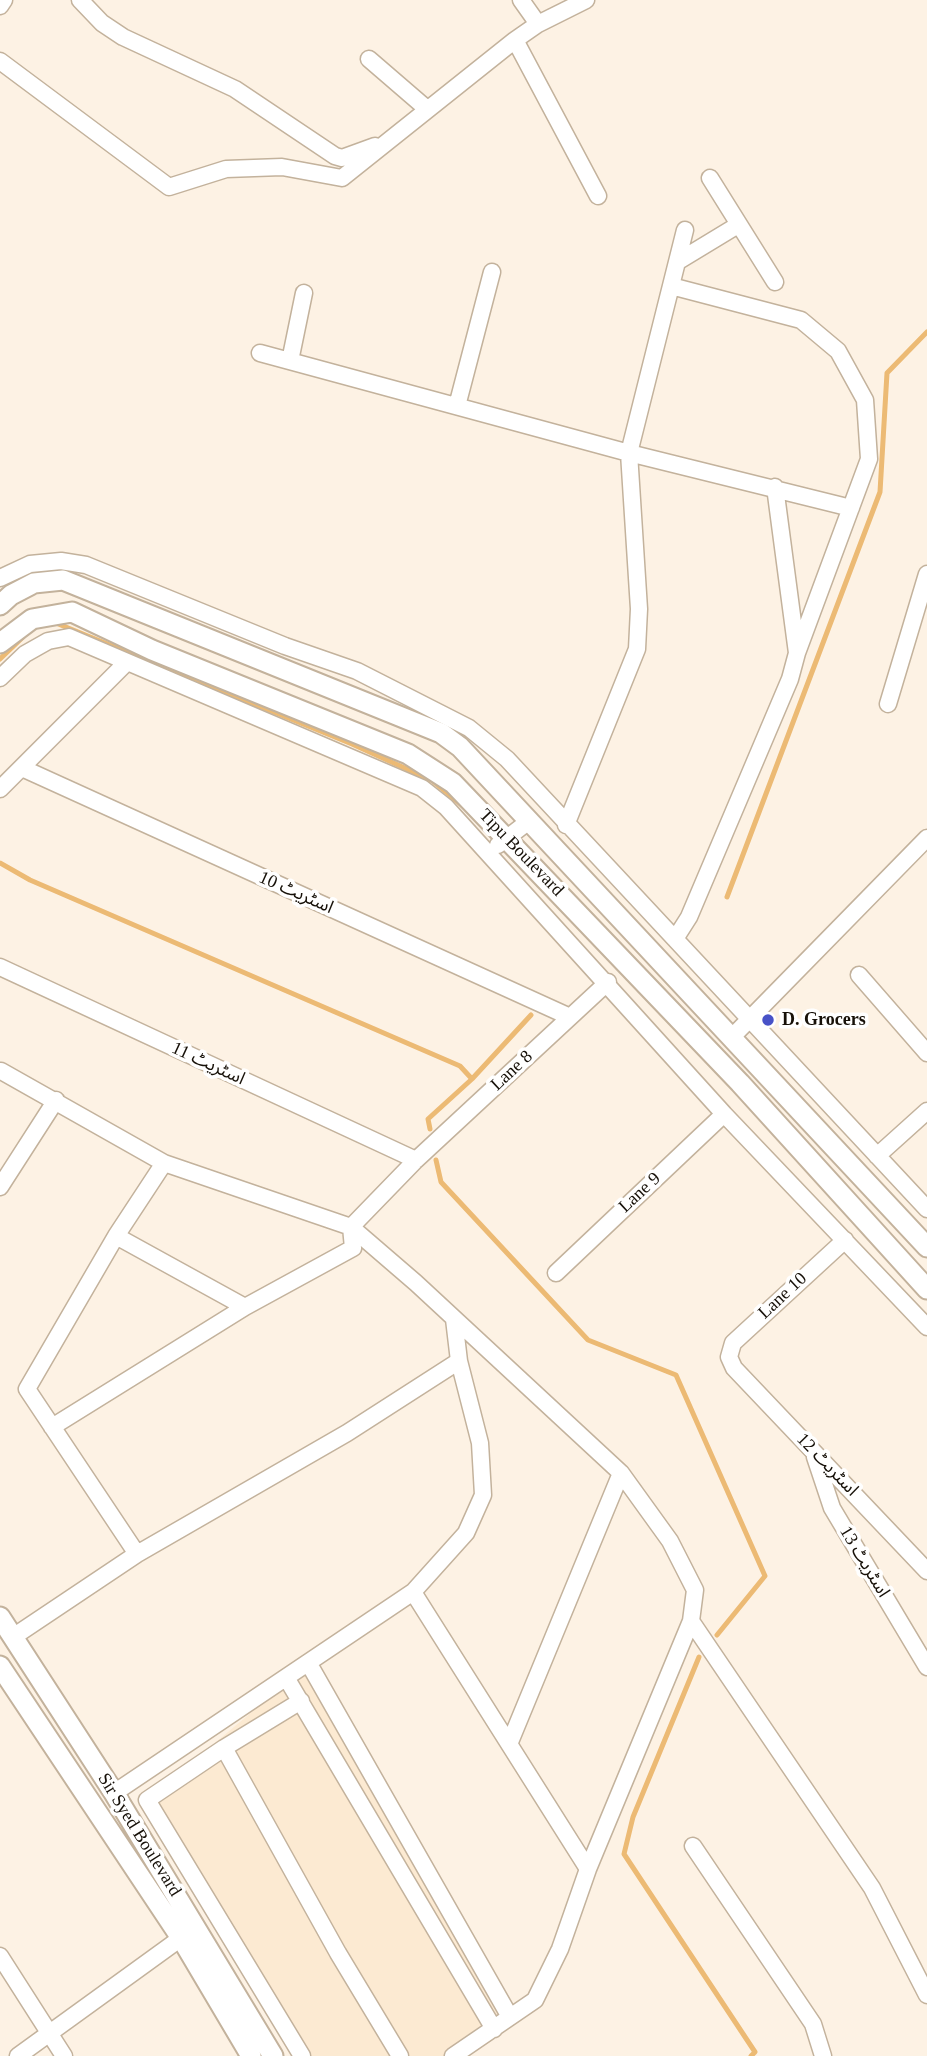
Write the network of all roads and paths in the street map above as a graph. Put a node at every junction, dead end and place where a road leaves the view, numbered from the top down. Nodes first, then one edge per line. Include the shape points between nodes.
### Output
1 (4, 0) edge
2 (80, 0) edge
3 (521, 0) edge
4 (586, 0) edge
5 (0, 6) edge
6 (538, 24) junction
7 (515, 40) junction
8 (369, 59) dead end
9 (0, 61) edge
10 (427, 109) junction
11 (387, 142) junction
12 (710, 178) dead end
13 (597, 196) dead end
14 (738, 225) junction
15 (685, 230) dead end
16 (677, 262) junction
17 (492, 272) dead end
18 (775, 282) dead end
19 (671, 286) junction
20 (304, 293) dead end
21 (260, 353) dead end
22 (290, 361) junction
23 (457, 406) junction
24 (629, 453) junction
25 (775, 487) junction
26 (851, 508) junction
27 (927, 574) edge
28 (0, 578) edge
29 (0, 605) edge
30 (0, 643) edge
31 (797, 653) junction
32 (127, 663) junction
33 (0, 678) edge
34 (888, 704) dead end
35 (22, 768) junction
36 (0, 789) edge
37 (529, 821) junction
38 (566, 825) junction
39 (506, 838) junction
40 (927, 838) edge
41 (489, 854) junction
42 (674, 939) junction
43 (0, 967) edge
44 (859, 975) dead end
45 (608, 982) junction
46 (569, 1017) junction
47 (750, 1020) junction
48 (733, 1036) junction
49 (927, 1053) edge
50 (2, 1071) edge
51 (56, 1100) junction
52 (927, 1111) edge
53 (724, 1114) junction
54 (877, 1156) junction
55 (416, 1160) junction
56 (164, 1163) junction
57 (0, 1187) edge
58 (927, 1209) edge
59 (351, 1227) junction
60 (116, 1236) junction
61 (845, 1240) junction
62 (927, 1247) edge
63 (556, 1273) dead end
64 (927, 1289) edge
65 (245, 1307) junction
66 (454, 1319) junction
67 (927, 1327) edge
68 (729, 1357) joint
69 (459, 1361) junction
70 (52, 1427) junction
71 (813, 1450) junction
72 (621, 1473) junction
73 (137, 1554) junction
74 (927, 1571) edge
75 (414, 1592) junction
76 (0, 1617) edge
77 (691, 1621) junction
78 (13, 1637) junction
79 (309, 1664) junction
80 (0, 1666) edge
81 (927, 1667) edge
82 (287, 1679) junction
83 (300, 1701) junction
84 (510, 1742) junction
85 (224, 1748) junction
86 (114, 1793) junction
87 (693, 1846) dead end
88 (146, 1847) junction
89 (128, 1859) junction
90 (588, 1870) junction
91 (181, 1938) junction
92 (0, 1956) edge
93 (927, 1995) edge
94 (510, 2017) junction
95 (494, 2029) junction
96 (51, 2032) junction
97 (18, 2056) edge
98 (64, 2056) edge
99 (251, 2056) edge
100 (273, 2056) edge
101 (302, 2056) edge
102 (400, 2056) edge
103 (453, 2056) edge
104 (823, 2056) edge

1 - 5 street
2 - 11 street via 123,37 235,89 335,156 342,158
3 - 6 street
4 - 6 street
6 - 7 street
7 - 10 street
7 - 13 street
8 - 10 street
9 - 11 street via 169,187 226,169 282,167 342,178
10 - 11 street
12 - 14 street
14 - 16 street
14 - 18 street
15 - 16 street
16 - 19 street
17 - 23 street
19 - 24 street
19 - 26 street via 801,320 838,351 865,400 869,459
20 - 22 street
21 - 22 street
22 - 23 street
23 - 24 street
24 - 25 street
24 - 38 street via 639,609 637,649
25 - 26 street
25 - 31 street
26 - 31 street
27 - 34 street
28 - 38 street via 30,565 61,561 86,565 357,671 469,727 507,759
29 - 37 street, Tipu Boulevard via 34,583 63,580 441,733 460,747
30 - 39 street, Tipu Boulevard via 32,619 72,612 152,650 408,754 453,783
31 - 42 street via 700,892
32 - 33 street via 69,637 48,641 25,654
32 - 35 street
32 - 41 street via 422,788
35 - 36 street
35 - 46 street, اسٹریٹ 10
37 - 39 street
37 - 48 street, Tipu Boulevard
38 - 42 street
39 - 41 street
39 - 64 street, Tipu Boulevard via 740,1083
40 - 47 street
41 - 45 street
42 - 47 street
43 - 55 street, اسٹریٹ 11
44 - 49 street
45 - 46 street, Lane 8
45 - 53 street
46 - 55 street, Lane 8
47 - 48 street
47 - 54 street
48 - 62 street, Tipu Boulevard
50 - 51 street
51 - 56 street
51 - 57 street
52 - 54 street
53 - 61 street
53 - 63 street, Lane 9
54 - 58 street
55 - 59 street, Lane 8
56 - 59 street
56 - 60 street
59 - 65 street via 353,1248
59 - 66 street
60 - 65 street
60 - 70 street via 27,1389
61 - 67 street
61 - 68 street, Lane 10 via 733,1343
65 - 70 street
66 - 69 street
66 - 72 street
68 - 71 street, اسٹریٹ 12 via 734,1368
69 - 73 street via 347,1433
69 - 75 street via 480,1443 483,1495 467,1533
70 - 73 street
71 - 74 street, اسٹریٹ 12
71 - 81 street, اسٹریٹ 13 via 832,1508
72 - 77 street via 670,1541 695,1590
72 - 84 street
73 - 78 street
75 - 79 street
75 - 84 street
76 - 78 street, Sir Syed Boulevard
77 - 90 street
77 - 93 street via 872,1888
78 - 86 street, Sir Syed Boulevard
79 - 82 street
79 - 94 street
80 - 89 street, Sir Syed Boulevard
82 - 83 street
82 - 86 street
83 - 85 street
83 - 95 street
84 - 90 street
85 - 101 street via 147,1800
85 - 102 street
86 - 88 street, Sir Syed Boulevard
87 - 104 street via 813,2024
88 - 89 street
88 - 100 street, Sir Syed Boulevard
89 - 91 street, Sir Syed Boulevard
90 - 94 street via 560,1949 535,2000
91 - 96 street
91 - 99 street, Sir Syed Boulevard
92 - 96 street
94 - 95 street
95 - 103 street
96 - 97 street
96 - 98 street

